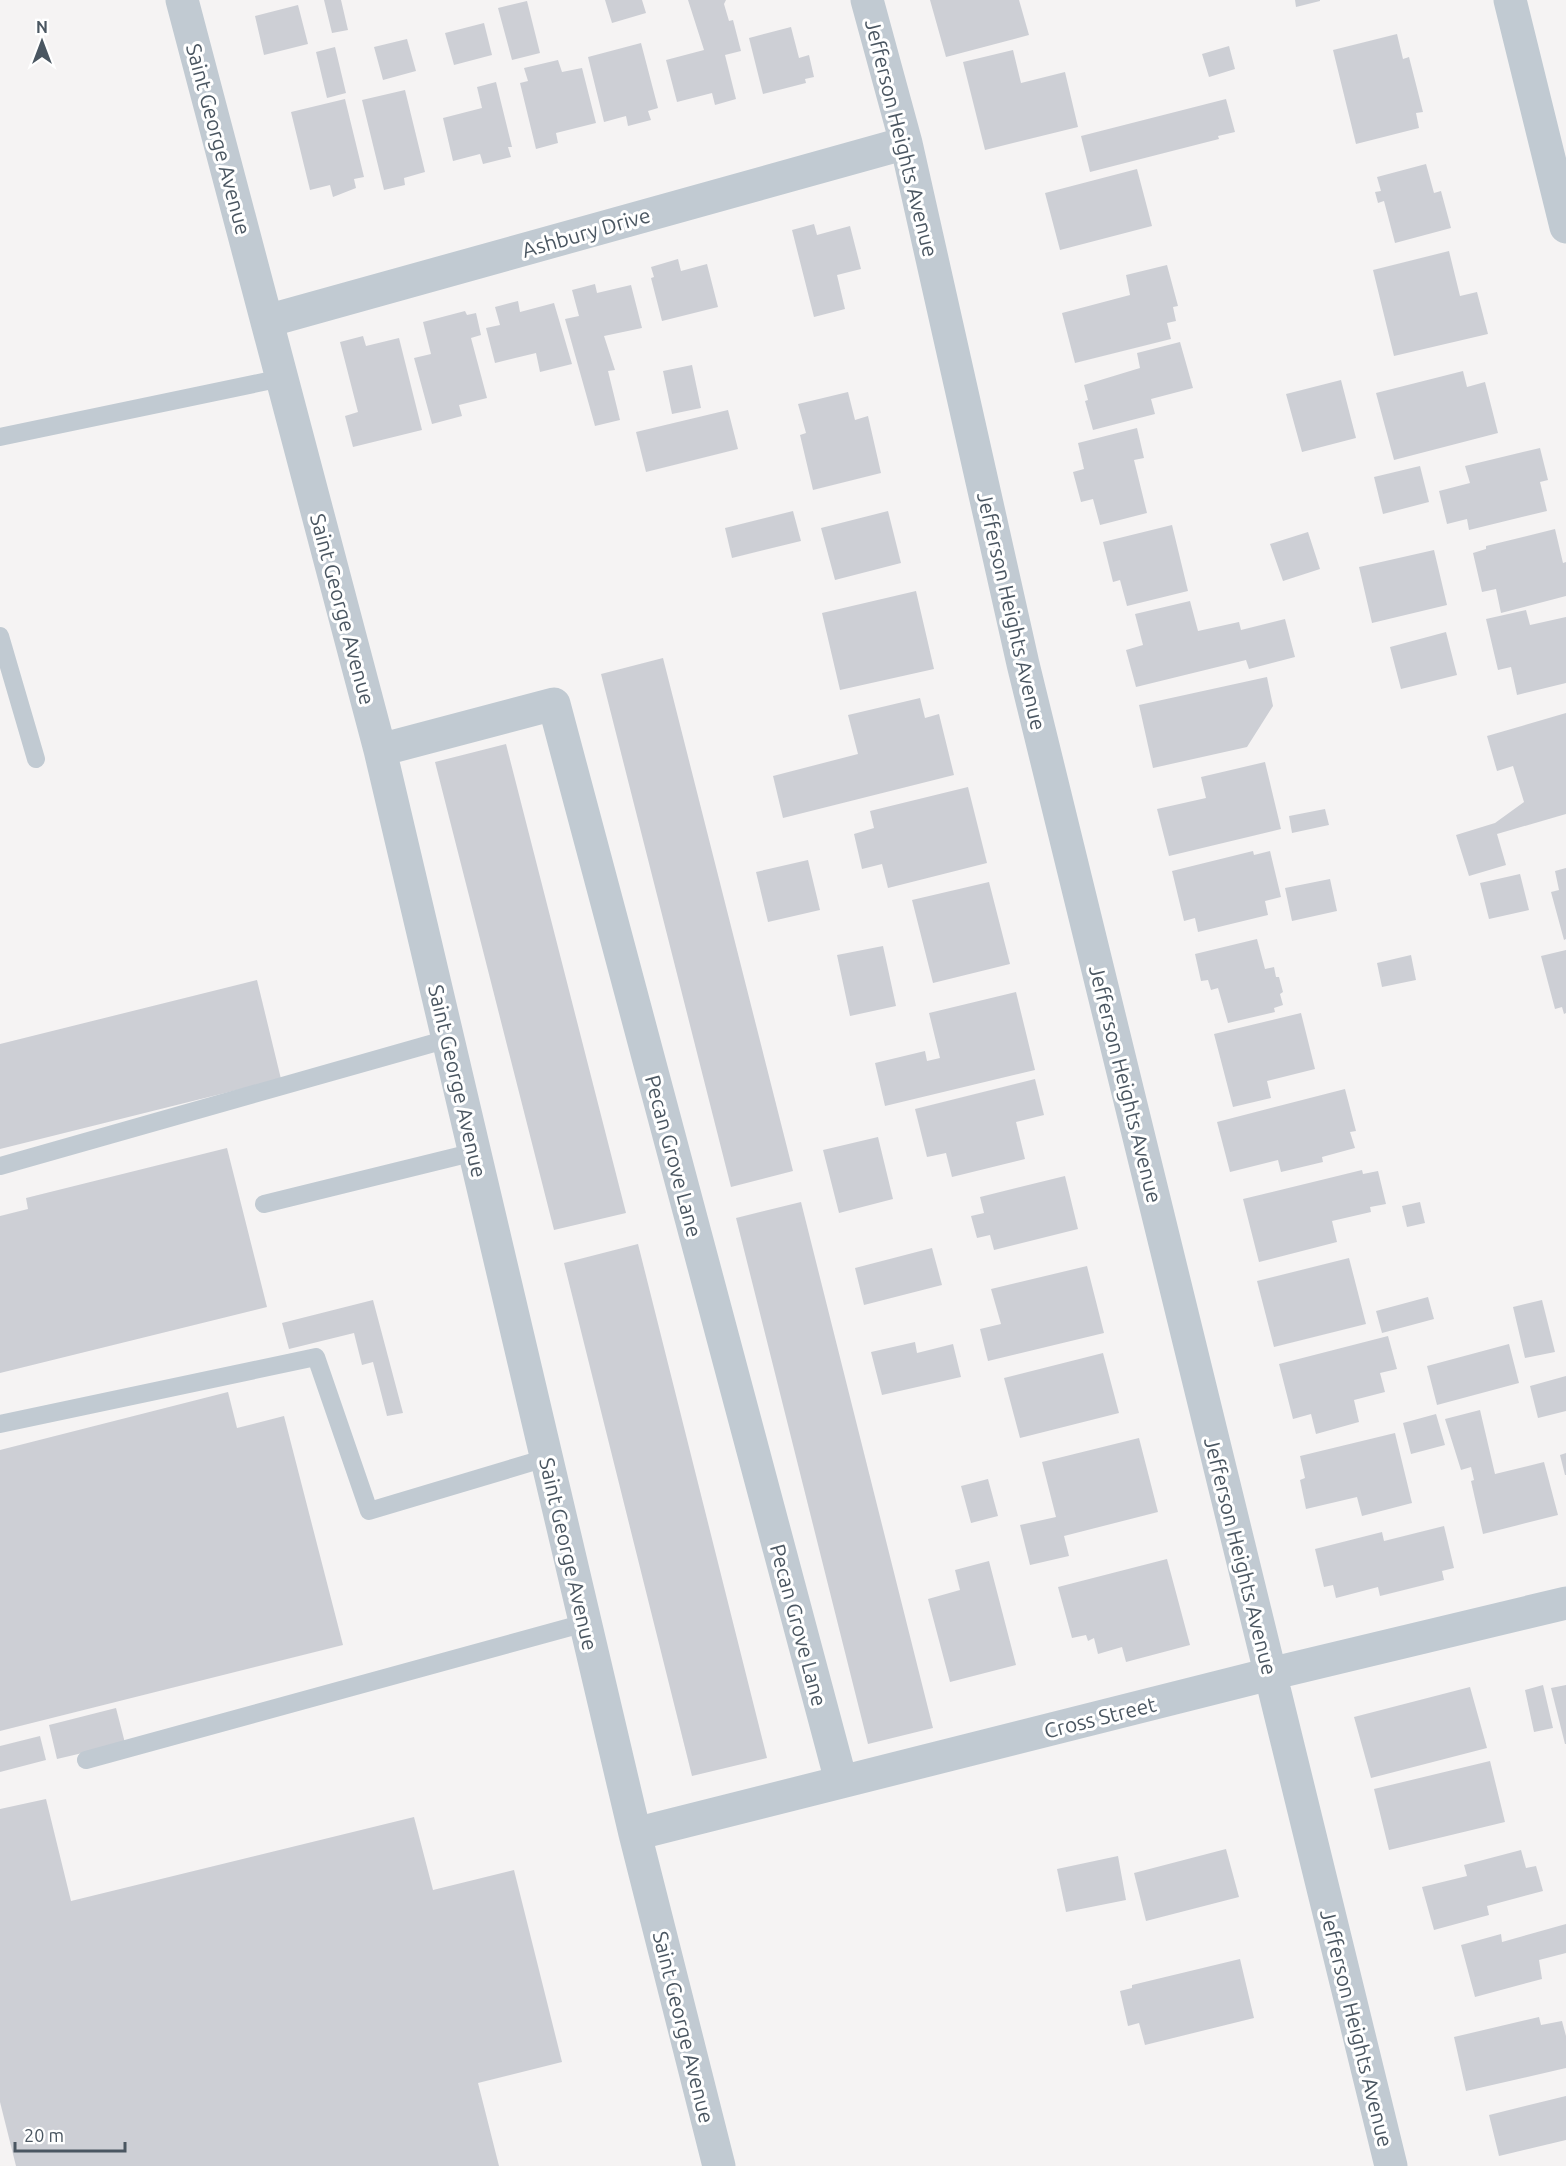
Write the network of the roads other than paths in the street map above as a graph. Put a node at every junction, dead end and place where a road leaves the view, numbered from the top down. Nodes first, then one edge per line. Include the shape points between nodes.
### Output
1 (182, 0) edge
2 (867, 0) edge
3 (1510, 0) edge
4 (906, 143) junction
5 (1566, 227) edge
6 (267, 321) junction
7 (282, 378) junction
8 (0, 436) edge
9 (0, 636) edge
10 (380, 750) junction
11 (36, 759) dead end
12 (448, 1039) junction
13 (475, 1152) junction
14 (0, 1166) edge
15 (264, 1204) dead end
16 (0, 1424) edge
17 (546, 1458) junction
18 (1566, 1603) edge
19 (585, 1623) junction
20 (1270, 1674) junction
21 (86, 1760) dead end
22 (841, 1782) junction
23 (635, 1834) junction
24 (719, 2166) edge
25 (1391, 2166) edge

1 - 6 street, Saint George Avenue
2 - 4 street, Jefferson Heights Avenue
3 - 5 street
4 - 6 street, Ashbury Drive
4 - 20 street, Jefferson Heights Avenue via 1023,664
6 - 7 street, Saint George Avenue
7 - 8 lane
7 - 10 street, Saint George Avenue
9 - 11 lane
10 - 12 street, Saint George Avenue
10 - 22 street, Pecan Grove Lane via 554,704
12 - 13 street, Saint George Avenue
12 - 14 lane
13 - 15 lane
13 - 17 street, Saint George Avenue
16 - 17 lane via 316,1356 369,1511
17 - 19 street, Saint George Avenue
18 - 20 street, Cross Street
19 - 21 lane
19 - 23 street, Saint George Avenue
20 - 22 street, Cross Street
20 - 25 street, Jefferson Heights Avenue
22 - 23 street, Cross Street
23 - 24 street, Saint George Avenue

